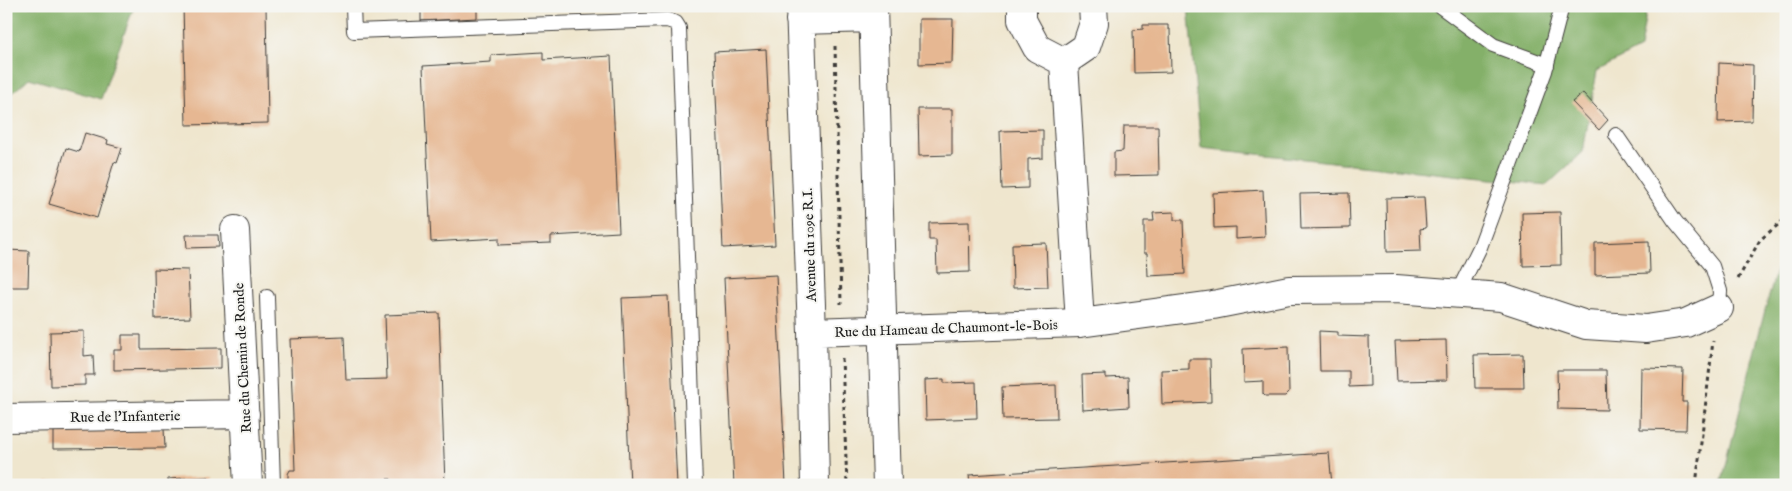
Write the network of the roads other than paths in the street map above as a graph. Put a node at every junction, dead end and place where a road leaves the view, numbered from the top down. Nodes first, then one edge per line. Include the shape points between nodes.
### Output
1 (353, 6) edge
2 (1022, 6) edge
3 (1093, 6) edge
4 (1440, 6) edge
5 (1562, 6) edge
6 (873, 12) edge
7 (800, 13) edge
8 (1064, 62) junction
9 (1547, 64) junction
10 (1616, 134) dead end
11 (235, 230) dead end
12 (1457, 294) junction
13 (267, 297) dead end
14 (1719, 308) joint
15 (1080, 323) junction
16 (882, 330) junction
17 (812, 332) junction
18 (245, 414) junction
19 (6, 418) edge
20 (248, 485) edge
21 (273, 485) edge
22 (695, 485) edge
23 (815, 485) edge
24 (887, 485) edge

1 - 22 lane via 354,31 667,20 680,28
2 - 8 street via 1022,20 1037,48
3 - 8 street via 1094,23 1086,47
4 - 9 lane via 1493,45
5 - 9 lane
6 - 7 street via 834,20
6 - 16 street
7 - 17 street, Avenue du 109e R.I.
8 - 15 street
9 - 12 lane via 1480,247
10 - 14 lane via 1675,220 1712,266 1720,291
11 - 18 street, Rue du Chemin de Ronde
12 - 14 street, Rue du Hameau de Chaumont-le-Bois via 1501,297 1586,325 1646,329 1686,323
12 - 15 street, Rue du Hameau de Chaumont-le-Bois via 1396,289 1289,290 1213,306
13 - 21 lane
15 - 16 street, Rue du Hameau de Chaumont-le-Bois
16 - 17 street, Rue du Hameau de Chaumont-le-Bois
16 - 24 street
17 - 23 street, Avenue du 109e R.I.
18 - 19 street, Rue de l'Infanterie
18 - 20 street, Rue du Chemin de Ronde

